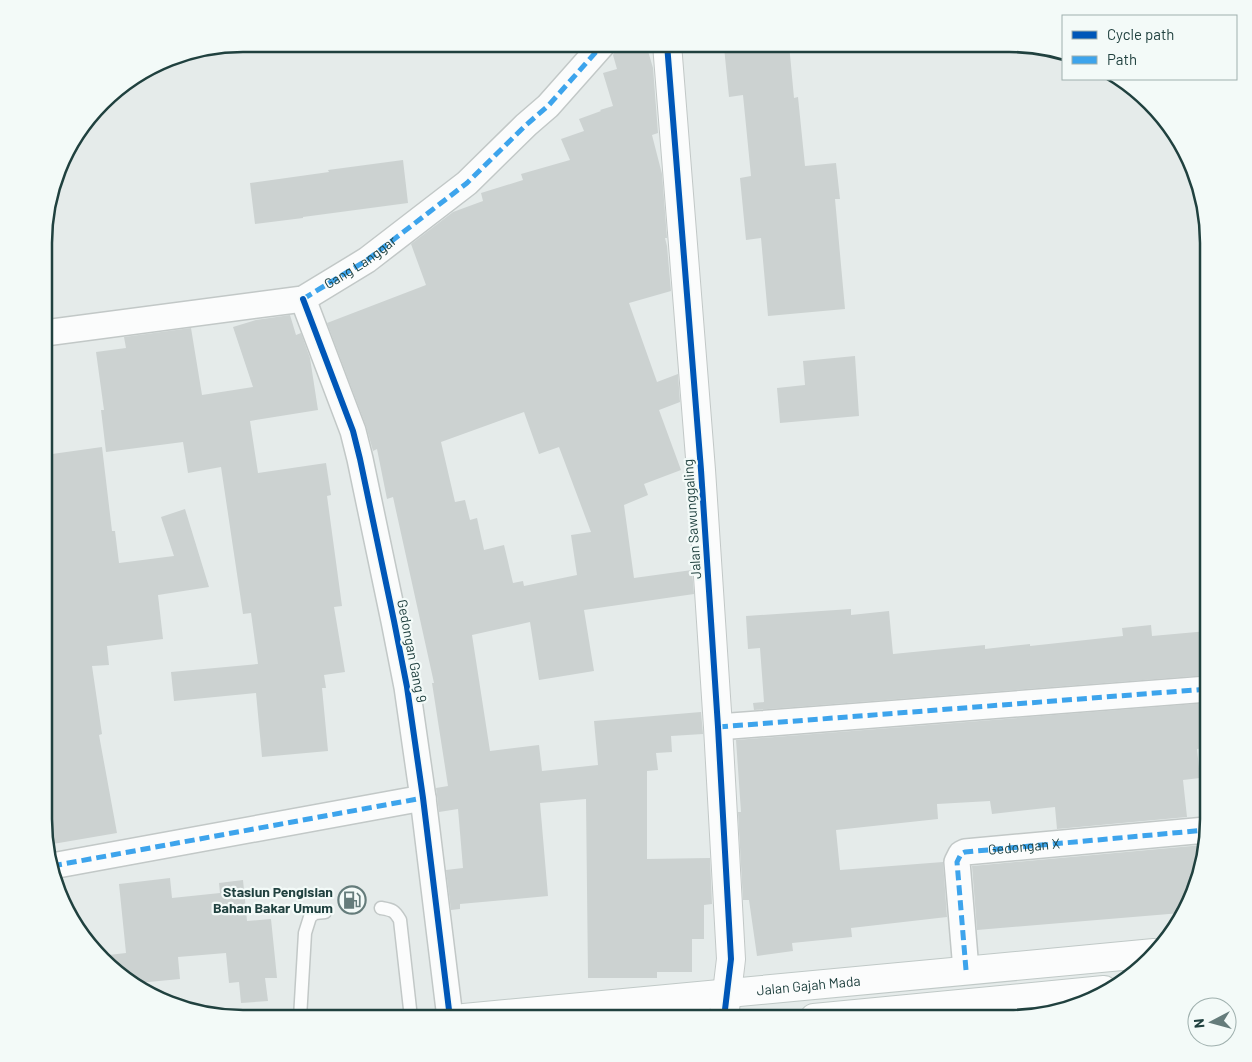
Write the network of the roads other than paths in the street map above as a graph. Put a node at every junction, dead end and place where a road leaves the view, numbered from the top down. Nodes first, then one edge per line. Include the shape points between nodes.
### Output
1 (596, 52) edge
2 (668, 52) edge
3 (303, 300) junction
4 (52, 333) edge
5 (1200, 690) edge
6 (718, 727) junction
7 (423, 798) junction
8 (1199, 831) edge
9 (58, 865) edge
10 (381, 908) dead end
11 (325, 912) dead end
12 (1142, 954) edge
13 (966, 970) junction
14 (1066, 1000) edge
15 (725, 1005) edge
16 (300, 1010) edge
17 (410, 1010) edge
18 (449, 1010) edge
19 (625, 1010) edge
20 (927, 1010) edge

1 - 3 street, Gang Langgar via 548,106 467,183 367,260
2 - 6 main road, Jalan Sawunggaling
3 - 4 street, Gang Langgar
3 - 7 street, Gedongan Gang 9 via 350,423 360,459 407,687
5 - 6 street
6 - 15 main road, Jalan Sawunggaling via 731,959
7 - 9 street
7 - 18 street, Gedongan Gang 9
8 - 13 street, Gedongan X via 961,854 957,862
10 - 17 lane via 392,910 400,920
11 - 16 lane via 310,917 305,933
12 - 13 main road, Jalan Gajah Mada
13 - 15 main road, Jalan Gajah Mada
14 - 20 main road
15 - 19 main road, Jalan Gajah Mada

